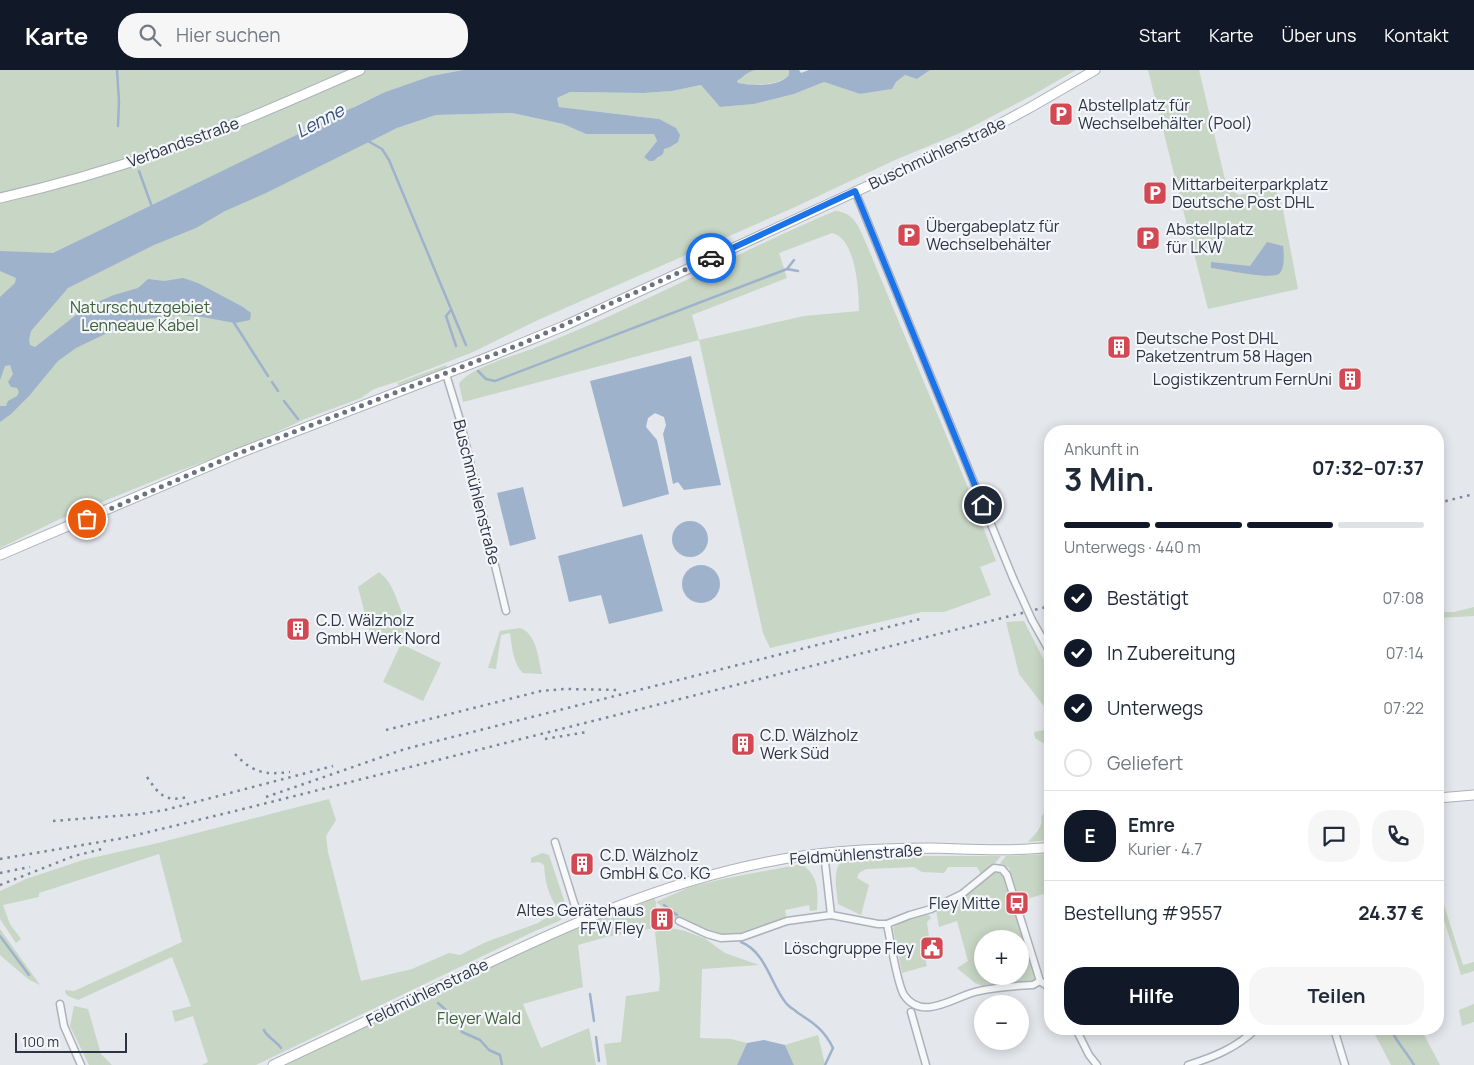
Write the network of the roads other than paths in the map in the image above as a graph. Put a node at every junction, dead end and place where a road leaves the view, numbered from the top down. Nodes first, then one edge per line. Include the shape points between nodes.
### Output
1 (360, 70) edge
2 (1095, 70) edge
3 (855, 191) junction
4 (0, 198) edge
5 (446, 374) junction
6 (0, 555) edge
7 (506, 611) dead end
8 (1044, 641) edge
9 (1474, 795) edge
10 (1444, 798) edge
11 (555, 842) dead end
12 (1044, 847) edge
13 (824, 853) junction
14 (831, 914) junction
15 (581, 920) junction
16 (679, 921) dead end
17 (887, 924) junction
18 (1040, 981) junction
19 (1044, 984) edge
20 (60, 1004) dead end
21 (911, 1012) dead end
22 (1079, 1035) edge
23 (1250, 1035) edge
24 (1336, 1035) edge
25 (81, 1065) edge
26 (274, 1065) edge
27 (926, 1065) edge
28 (1096, 1065) edge
29 (1188, 1065) edge
30 (1345, 1065) edge

1 - 4 street, Verbandsstraße via 235,124 159,152
2 - 3 street, Buschmühlenstraße via 985,132
3 - 5 street, Buschmühlenstraße via 564,326
3 - 8 street, bridge via 1013,578
5 - 6 street, Buschmühlenstraße via 237,454
5 - 7 street, Buschmühlenstraße
9 - 10 street
11 - 15 street
12 - 13 street, Feldmühlenstraße via 903,848
13 - 14 street
13 - 15 street, Feldmühlenstraße via 767,861 689,880
14 - 16 street via 787,921 742,937 722,938
14 - 17 street
15 - 26 street, Feldmühlenstraße
17 - 18 street via 904,994 918,1005 931,1007 976,991 1032,985
17 - 18 street via 932,909 962,894 989,872 1002,869 1007,875
18 - 19 street
20 - 25 street via 64,1026
21 - 27 street
22 - 28 street
23 - 29 street via 1221,1054
24 - 30 street

